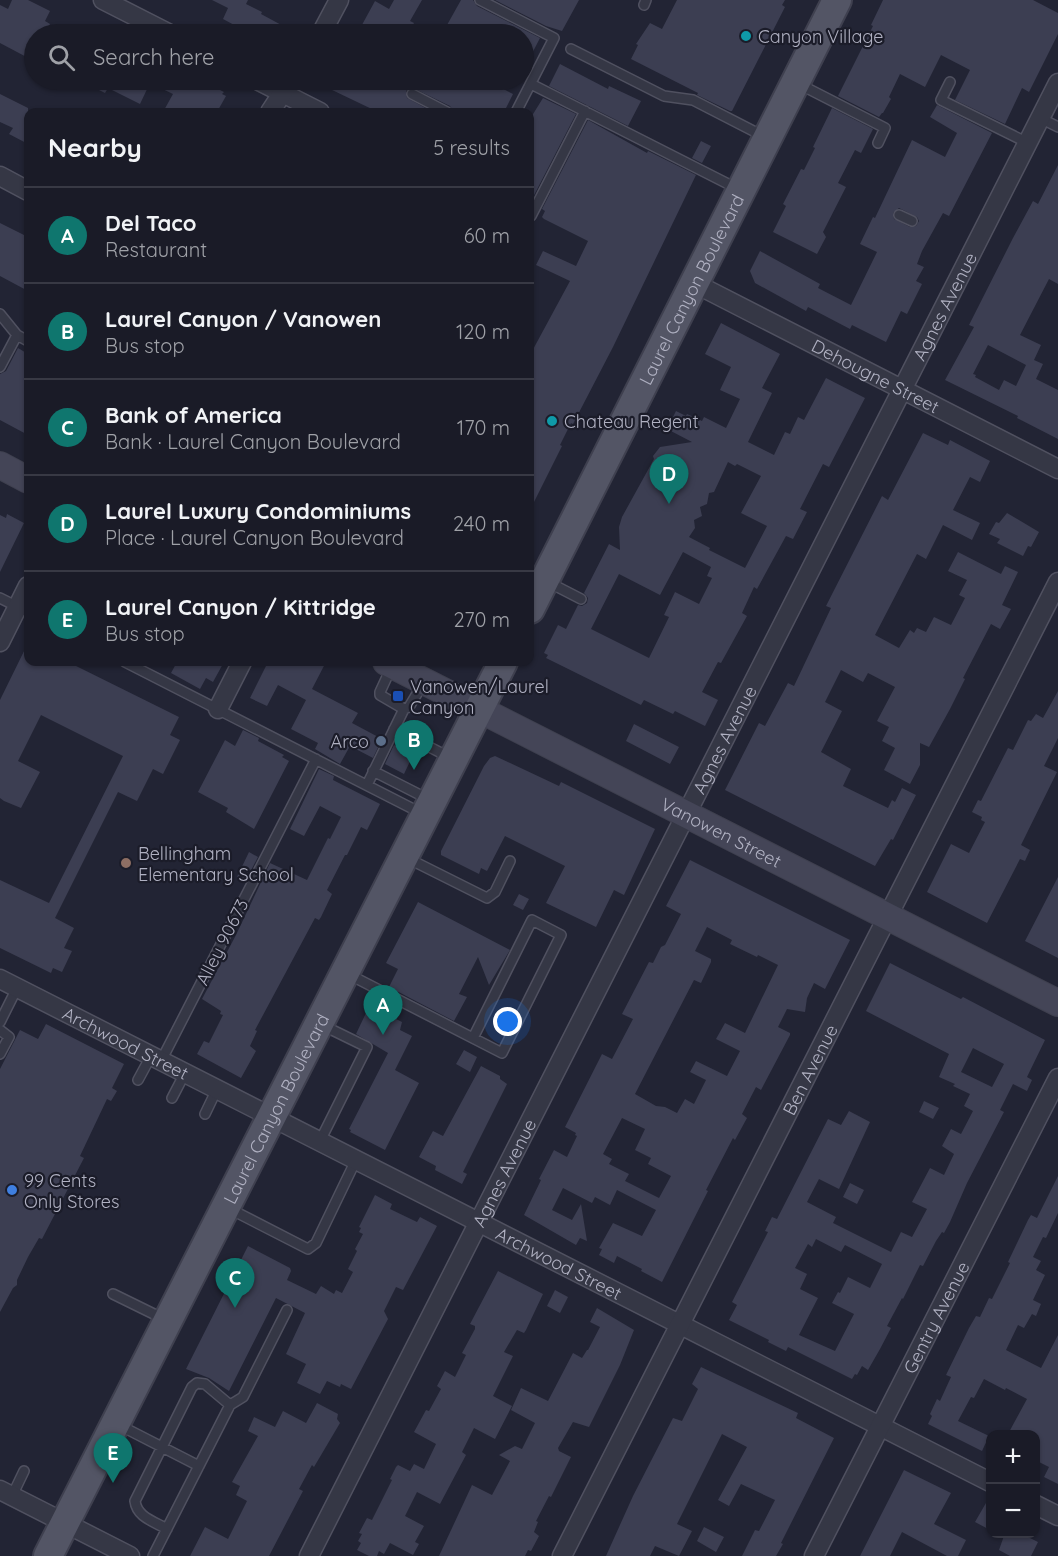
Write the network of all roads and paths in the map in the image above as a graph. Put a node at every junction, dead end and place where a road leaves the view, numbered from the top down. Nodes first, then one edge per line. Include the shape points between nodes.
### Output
1 (103, 0) edge
2 (339, 0) edge
3 (480, 0) edge
4 (837, 0) edge
5 (150, 24) edge
6 (326, 24) edge
7 (527, 24) edge
8 (534, 28) edge
9 (571, 49) dead end
10 (534, 78) edge
11 (795, 82) junction
12 (950, 82) dead end
13 (1058, 83) edge
14 (534, 86) edge
15 (284, 90) edge
16 (291, 90) edge
17 (528, 90) edge
18 (412, 94) dead end
19 (272, 108) edge
20 (315, 108) edge
21 (439, 108) edge
22 (518, 108) edge
23 (585, 111) junction
24 (1040, 118) junction
25 (1058, 127) edge
26 (767, 138) junction
27 (878, 143) dead end
28 (1028, 143) junction
29 (0, 176) edge
30 (24, 189) edge
31 (740, 190) junction
32 (534, 210) edge
33 (899, 215) dead end
34 (912, 221) dead end
35 (694, 283) junction
36 (0, 314) edge
37 (16, 335) junction
38 (24, 339) edge
39 (0, 367) edge
40 (903, 389) junction
41 (0, 465) edge
42 (1058, 469) edge
43 (24, 478) edge
44 (544, 580) junction
45 (1058, 582) edge
46 (0, 597) edge
47 (581, 599) dead end
48 (534, 601) edge
49 (23, 609) edge
50 (0, 642) edge
51 (133, 666) edge
52 (240, 666) edge
53 (501, 666) edge
54 (404, 669) edge
55 (218, 709) junction
56 (404, 709) junction
57 (480, 709) junction
58 (394, 729) junction
59 (316, 759) junction
60 (454, 760) junction
61 (373, 771) junction
62 (367, 785) junction
63 (430, 808) junction
64 (686, 814) junction
65 (405, 857) junction
66 (510, 861) dead end
67 (888, 917) junction
68 (345, 972) junction
69 (0, 979) edge
70 (17, 988) junction
71 (1058, 1003) edge
72 (1, 1017) edge
73 (320, 1024) junction
74 (0, 1030) edge
75 (473, 1038) junction
76 (0, 1054) edge
77 (156, 1058) junction
78 (185, 1073) junction
79 (1058, 1078) edge
80 (138, 1080) dead end
81 (217, 1089) junction
82 (172, 1098) dead end
83 (205, 1114) dead end
84 (272, 1117) junction
85 (320, 1141) junction
86 (356, 1160) junction
87 (226, 1208) junction
88 (479, 1223) junction
89 (113, 1294) dead end
90 (287, 1310) dead end
91 (169, 1322) junction
92 (680, 1324) junction
93 (230, 1405) junction
94 (117, 1424) junction
95 (880, 1427) junction
96 (161, 1447) junction
97 (199, 1466) junction
98 (24, 1471) dead end
99 (986, 1480) edge
100 (6, 1493) edge
101 (1040, 1507) edge
102 (1058, 1516) edge
103 (65, 1523) junction
104 (167, 1529) junction
105 (48, 1556) edge
106 (130, 1556) edge
107 (153, 1556) edge
108 (309, 1556) edge
109 (562, 1556) edge
110 (814, 1556) edge

1 - 5 street
2 - 6 street
3 - 7 lane
4 - 11 main road, Laurel Canyon Boulevard
8 - 10 lane via 554,38
9 - 26 lane via 663,96 693,100
11 - 26 main road, Laurel Canyon Boulevard
11 - 27 lane via 885,128
12 - 28 lane via 941,100
13 - 24 street, Agnes Avenue
14 - 23 lane
15 - 19 street
16 - 20 street
17 - 22 lane
18 - 21 lane
23 - 31 lane
23 - 32 lane
24 - 25 lane
24 - 28 street, Agnes Avenue
26 - 31 main road, Laurel Canyon Boulevard
28 - 40 street, Agnes Avenue
29 - 30 street
31 - 35 main road, Laurel Canyon Boulevard
33 - 34 lane
35 - 40 street, Dehougne Street
35 - 44 main road, Laurel Canyon Boulevard
36 - 37 lane
37 - 38 lane
37 - 39 lane
40 - 42 street, Dehougne Street
40 - 64 street, Agnes Avenue
41 - 43 main road
44 - 47 lane
44 - 48 main road, Laurel Canyon Boulevard
45 - 67 street, Ben Avenue
46 - 49 lane
49 - 50 street
51 - 55 lane
52 - 55 street
53 - 57 main road, Laurel Canyon Boulevard
54 - 56 lane via 410,707
54 - 56 lane via 382,687 380,695
54 - 57 main road, Vanowen Street
55 - 59 lane
56 - 58 lane
57 - 60 main road, Laurel Canyon Boulevard
57 - 64 main road, Vanowen Street
58 - 60 lane
58 - 61 lane
59 - 62 lane
59 - 77 lane, Alley 90673
60 - 63 main road, Laurel Canyon Boulevard
61 - 62 lane
61 - 63 lane
62 - 63 lane
63 - 65 main road, Laurel Canyon Boulevard
64 - 67 main road, Vanowen Street
64 - 88 street, Agnes Avenue
65 - 66 lane via 487,898 495,892
65 - 68 main road, Laurel Canyon Boulevard
67 - 71 main road, Vanowen Street
67 - 92 street, Ben Avenue
68 - 73 main road, Laurel Canyon Boulevard
68 - 75 lane
69 - 70 street, Archwood Street
70 - 72 lane
70 - 77 street, Archwood Street
73 - 84 main road, Laurel Canyon Boulevard
73 - 85 lane via 367,1047
74 - 76 lane via 9,1037
75 - 75 lane via 502,1053 561,935 532,920
77 - 78 street, Archwood Street
77 - 80 lane, Alley 90673
78 - 81 street, Archwood Street
78 - 82 lane
79 - 95 street, Gentry Avenue
81 - 83 lane
81 - 84 street, Archwood Street
84 - 85 street, Archwood Street
84 - 87 main road, Laurel Canyon Boulevard
85 - 86 street, Archwood Street
86 - 87 lane via 316,1243 308,1250
86 - 88 street, Archwood Street
87 - 91 main road, Laurel Canyon Boulevard
88 - 92 street, Archwood Street
88 - 108 street, Agnes Avenue
89 - 91 lane
90 - 93 lane via 243,1397
91 - 94 main road, Laurel Canyon Boulevard
92 - 95 street, Archwood Street
92 - 109 street, Ben Avenue
93 - 96 lane via 205,1384 197,1383
93 - 97 lane
94 - 96 lane
94 - 103 main road, Laurel Canyon Boulevard
95 - 99 street, Archwood Street
95 - 110 street, Gentry Avenue
96 - 97 lane
96 - 104 lane via 135,1501 140,1514
97 - 104 lane
98 - 100 lane
100 - 103 street
101 - 102 street
103 - 105 main road, Laurel Canyon Boulevard
103 - 106 street
104 - 107 lane

